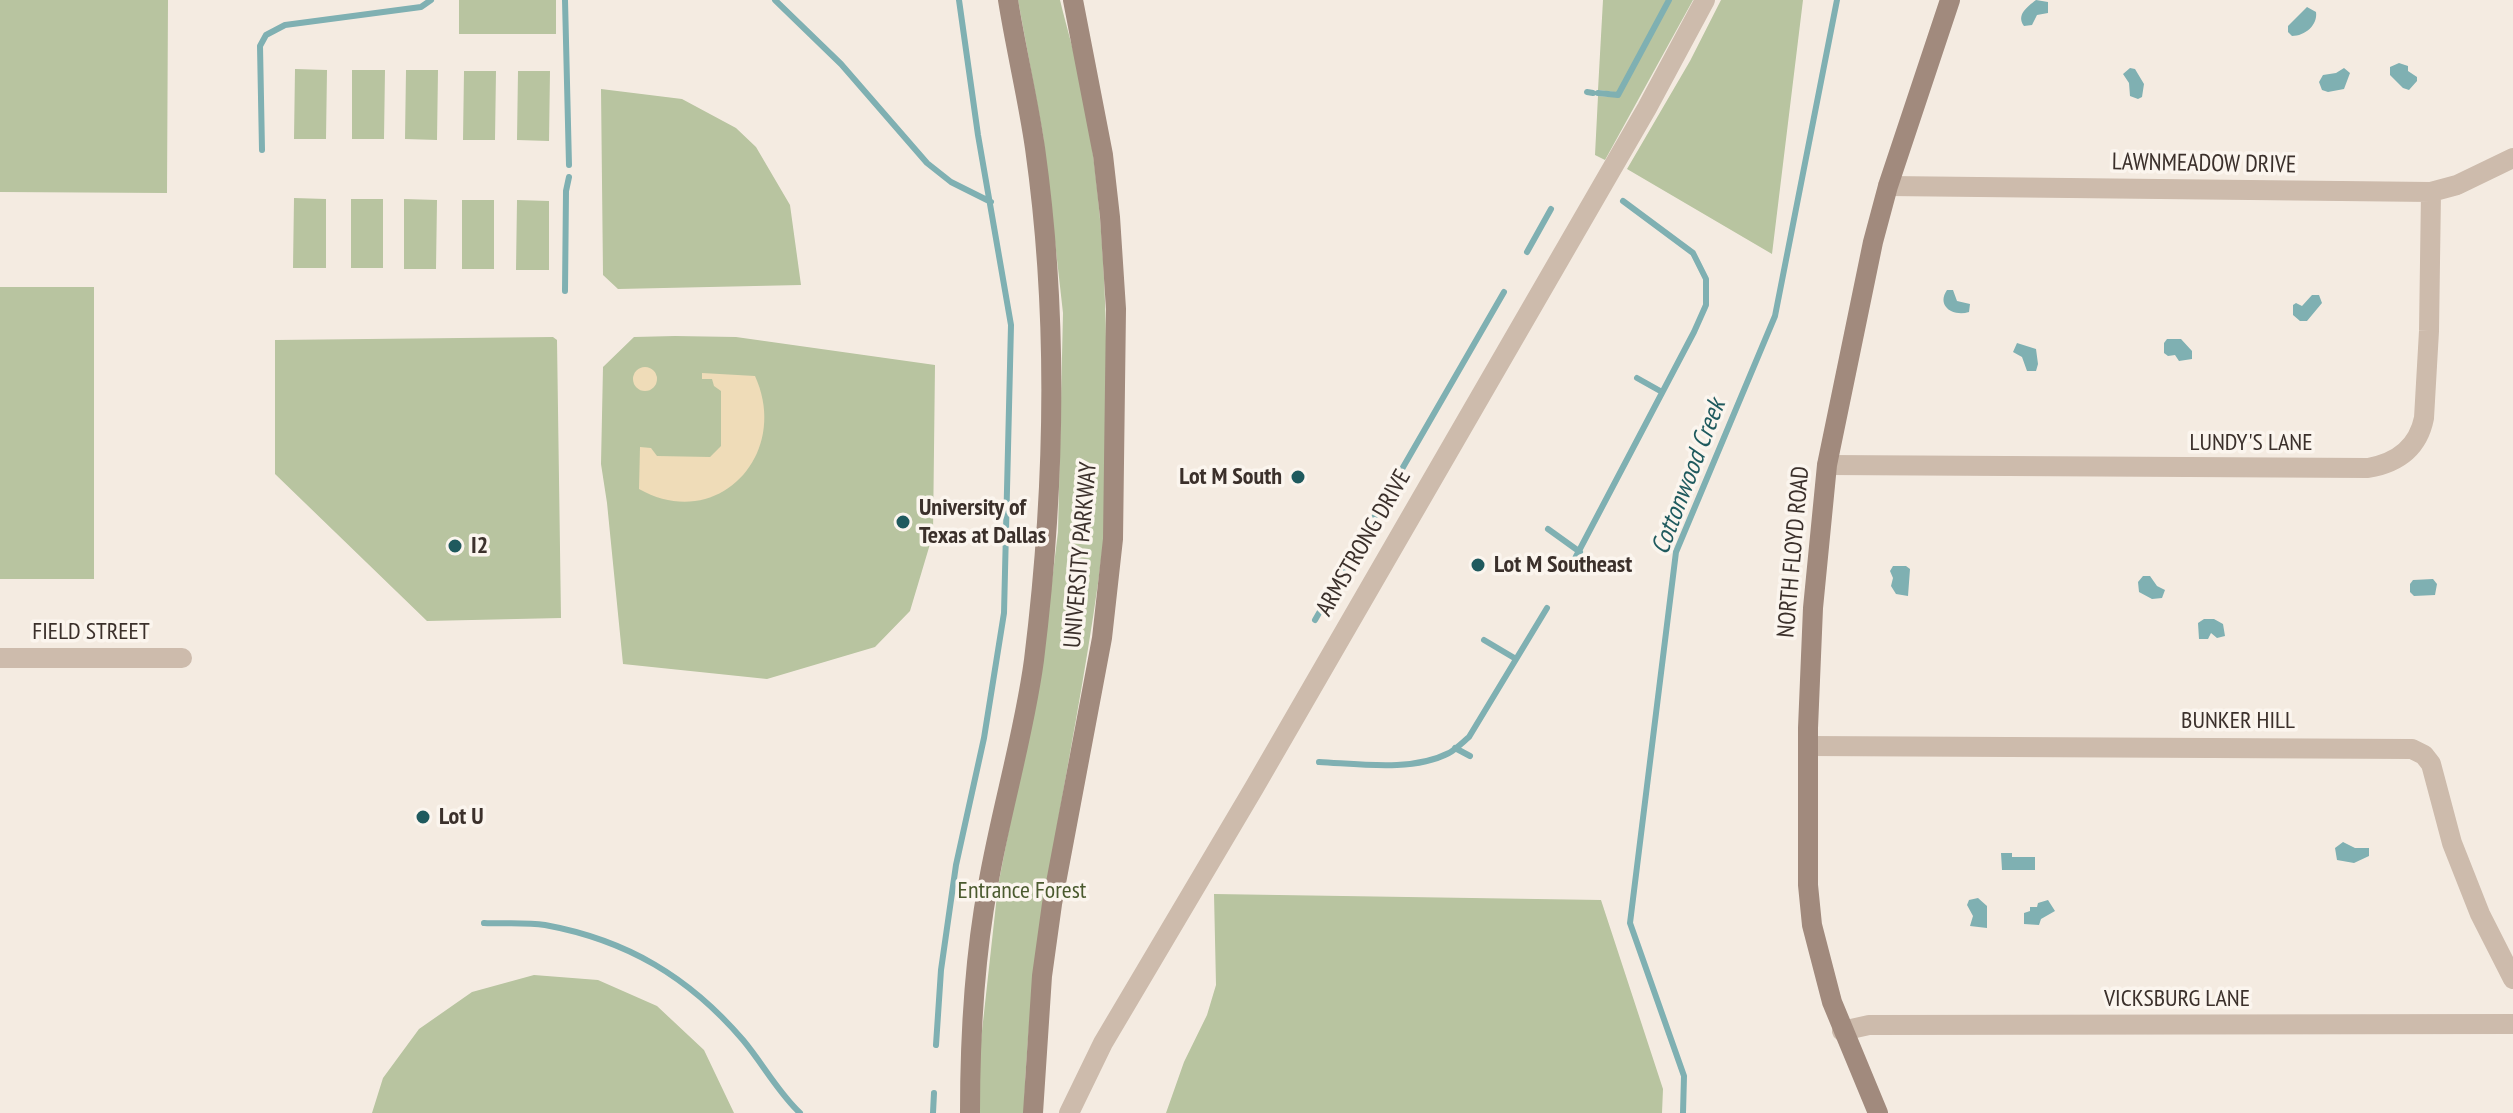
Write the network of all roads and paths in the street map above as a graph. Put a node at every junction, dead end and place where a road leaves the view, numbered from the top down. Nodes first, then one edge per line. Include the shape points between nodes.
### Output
1 (1008, 0) edge
2 (1073, 0) edge
3 (1705, 0) edge
4 (1950, 0) edge
5 (2513, 158) edge
6 (1888, 186) junction
7 (2431, 192) junction
8 (1827, 465) junction
9 (0, 658) edge
10 (182, 658) dead end
11 (1808, 746) junction
12 (2513, 979) edge
13 (2513, 1024) edge
14 (1842, 1031) junction
15 (970, 1113) edge
16 (1033, 1113) edge
17 (1069, 1113) edge
18 (1878, 1113) edge

1 - 15 street, UNIVERSITY PARKWAY via 1038,179 1051,313 1051,458 1033,664 982,923 970,1041
2 - 16 street, UNIVERSITY PARKWAY via 1110,217 1116,309 1113,539 1102,638 1052,904
3 - 17 street, ARMSTRONG DRIVE via 1543,289 1111,1030
4 - 6 street, NORTH FLOYD ROAD
5 - 7 street, LAWNMEADOW DRIVE
6 - 7 street, LAWNMEADOW DRIVE
6 - 8 street, NORTH FLOYD ROAD
7 - 8 street, LUNDY'S LANE via 2424,418 2413,445 2393,460 2368,468
8 - 11 street, NORTH FLOYD ROAD via 1813,608
9 - 10 street, FIELD STREET
11 - 12 street, BUNKER HILL via 2412,749 2431,764 2452,843
11 - 14 street, NORTH FLOYD ROAD via 1812,925
13 - 14 street, VICKSBURG LANE via 1869,1025
14 - 18 street, NORTH FLOYD ROAD

